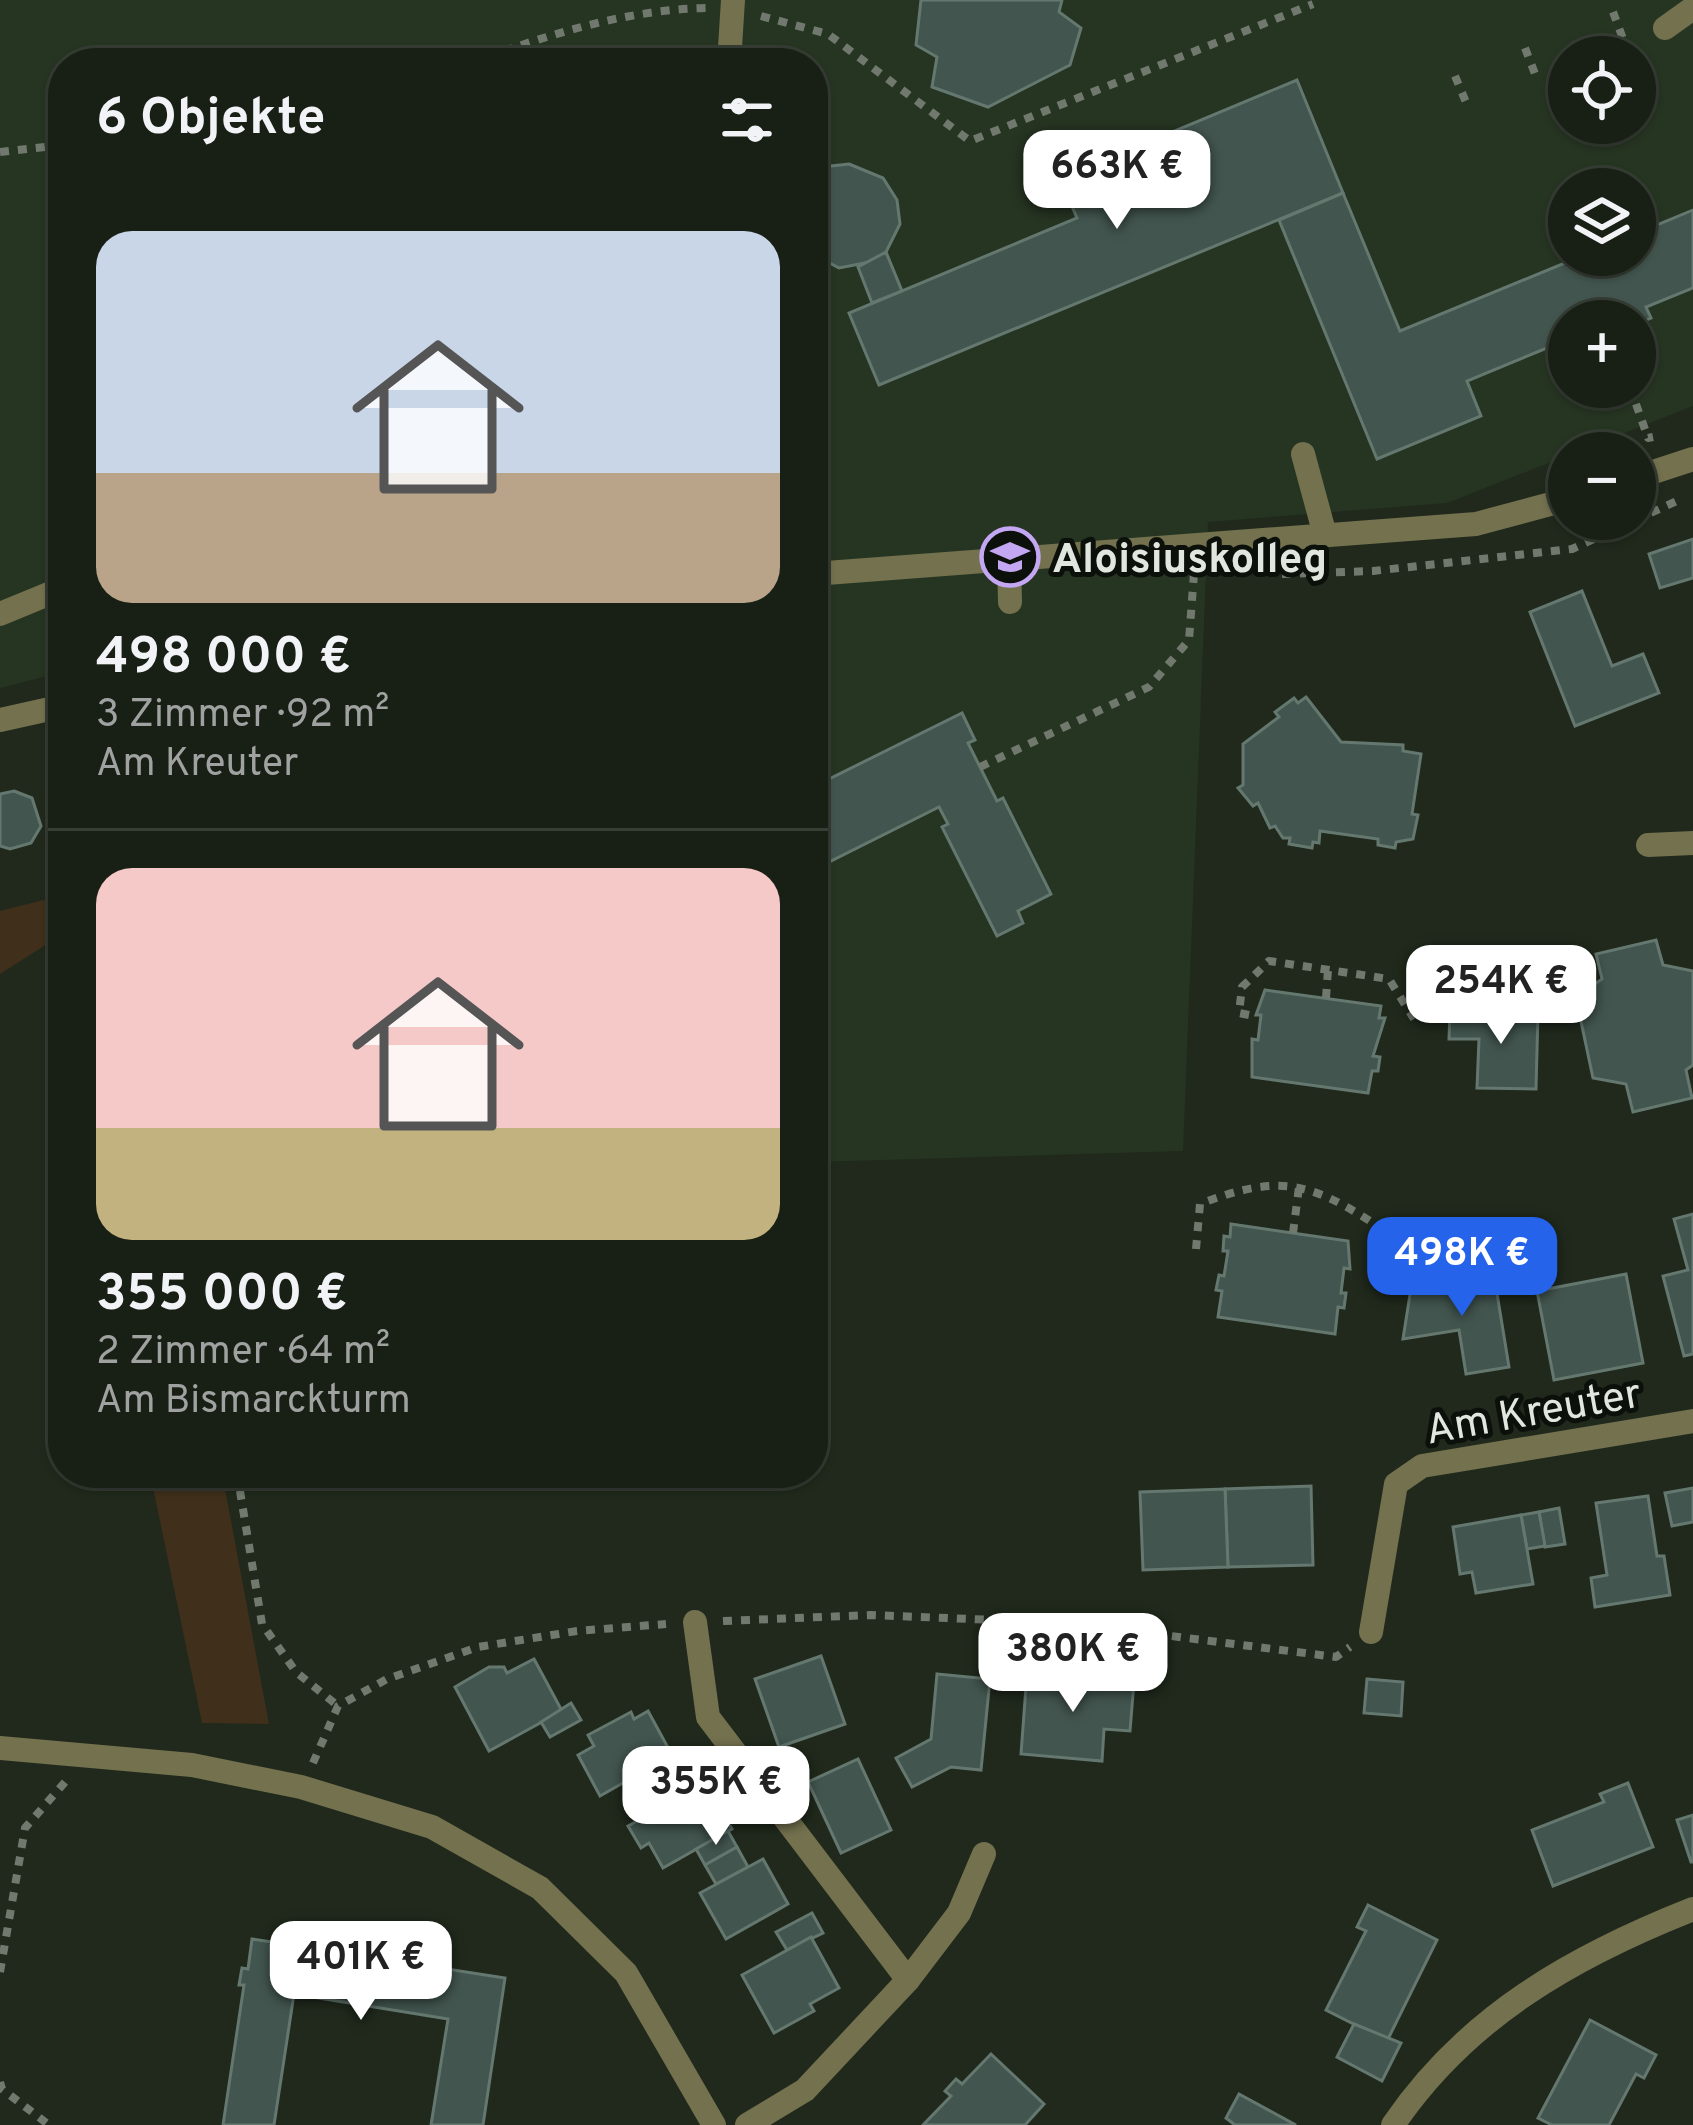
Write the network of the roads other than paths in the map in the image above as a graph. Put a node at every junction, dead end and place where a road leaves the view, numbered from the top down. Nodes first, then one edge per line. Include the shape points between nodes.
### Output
1 (733, 4) edge
2 (1693, 8) edge
3 (1665, 28) dead end
4 (731, 48) edge
5 (1303, 454) dead end
6 (1693, 459) edge
7 (1656, 471) edge
8 (1548, 505) edge
9 (1325, 535) junction
10 (1010, 559) junction
11 (828, 573) edge
12 (48, 594) edge
13 (1010, 602) dead end
14 (0, 614) edge
15 (48, 709) edge
16 (0, 720) edge
17 (1693, 843) edge
18 (1648, 845) dead end
19 (1693, 1421) edge
20 (695, 1622) road end
21 (1371, 1632) road end
22 (0, 1748) edge
23 (984, 1855) dead end
24 (1693, 1909) edge
25 (908, 1980) junction
26 (714, 2125) edge
27 (746, 2125) edge
28 (1393, 2125) edge

1 - 4 street
2 - 3 street
5 - 9 street
6 - 7 street
8 - 9 street via 1476,524
9 - 10 street
10 - 11 street
10 - 13 street
12 - 14 street
15 - 16 street
17 - 18 street
19 - 21 street, Am Kreuter via 1422,1466 1396,1484
20 - 25 street via 708,1717
22 - 26 street via 192,1765 432,1827 540,1888 626,1973
23 - 25 street via 959,1912
24 - 28 street via 1552,1974 1474,2030
25 - 27 street via 805,2090

